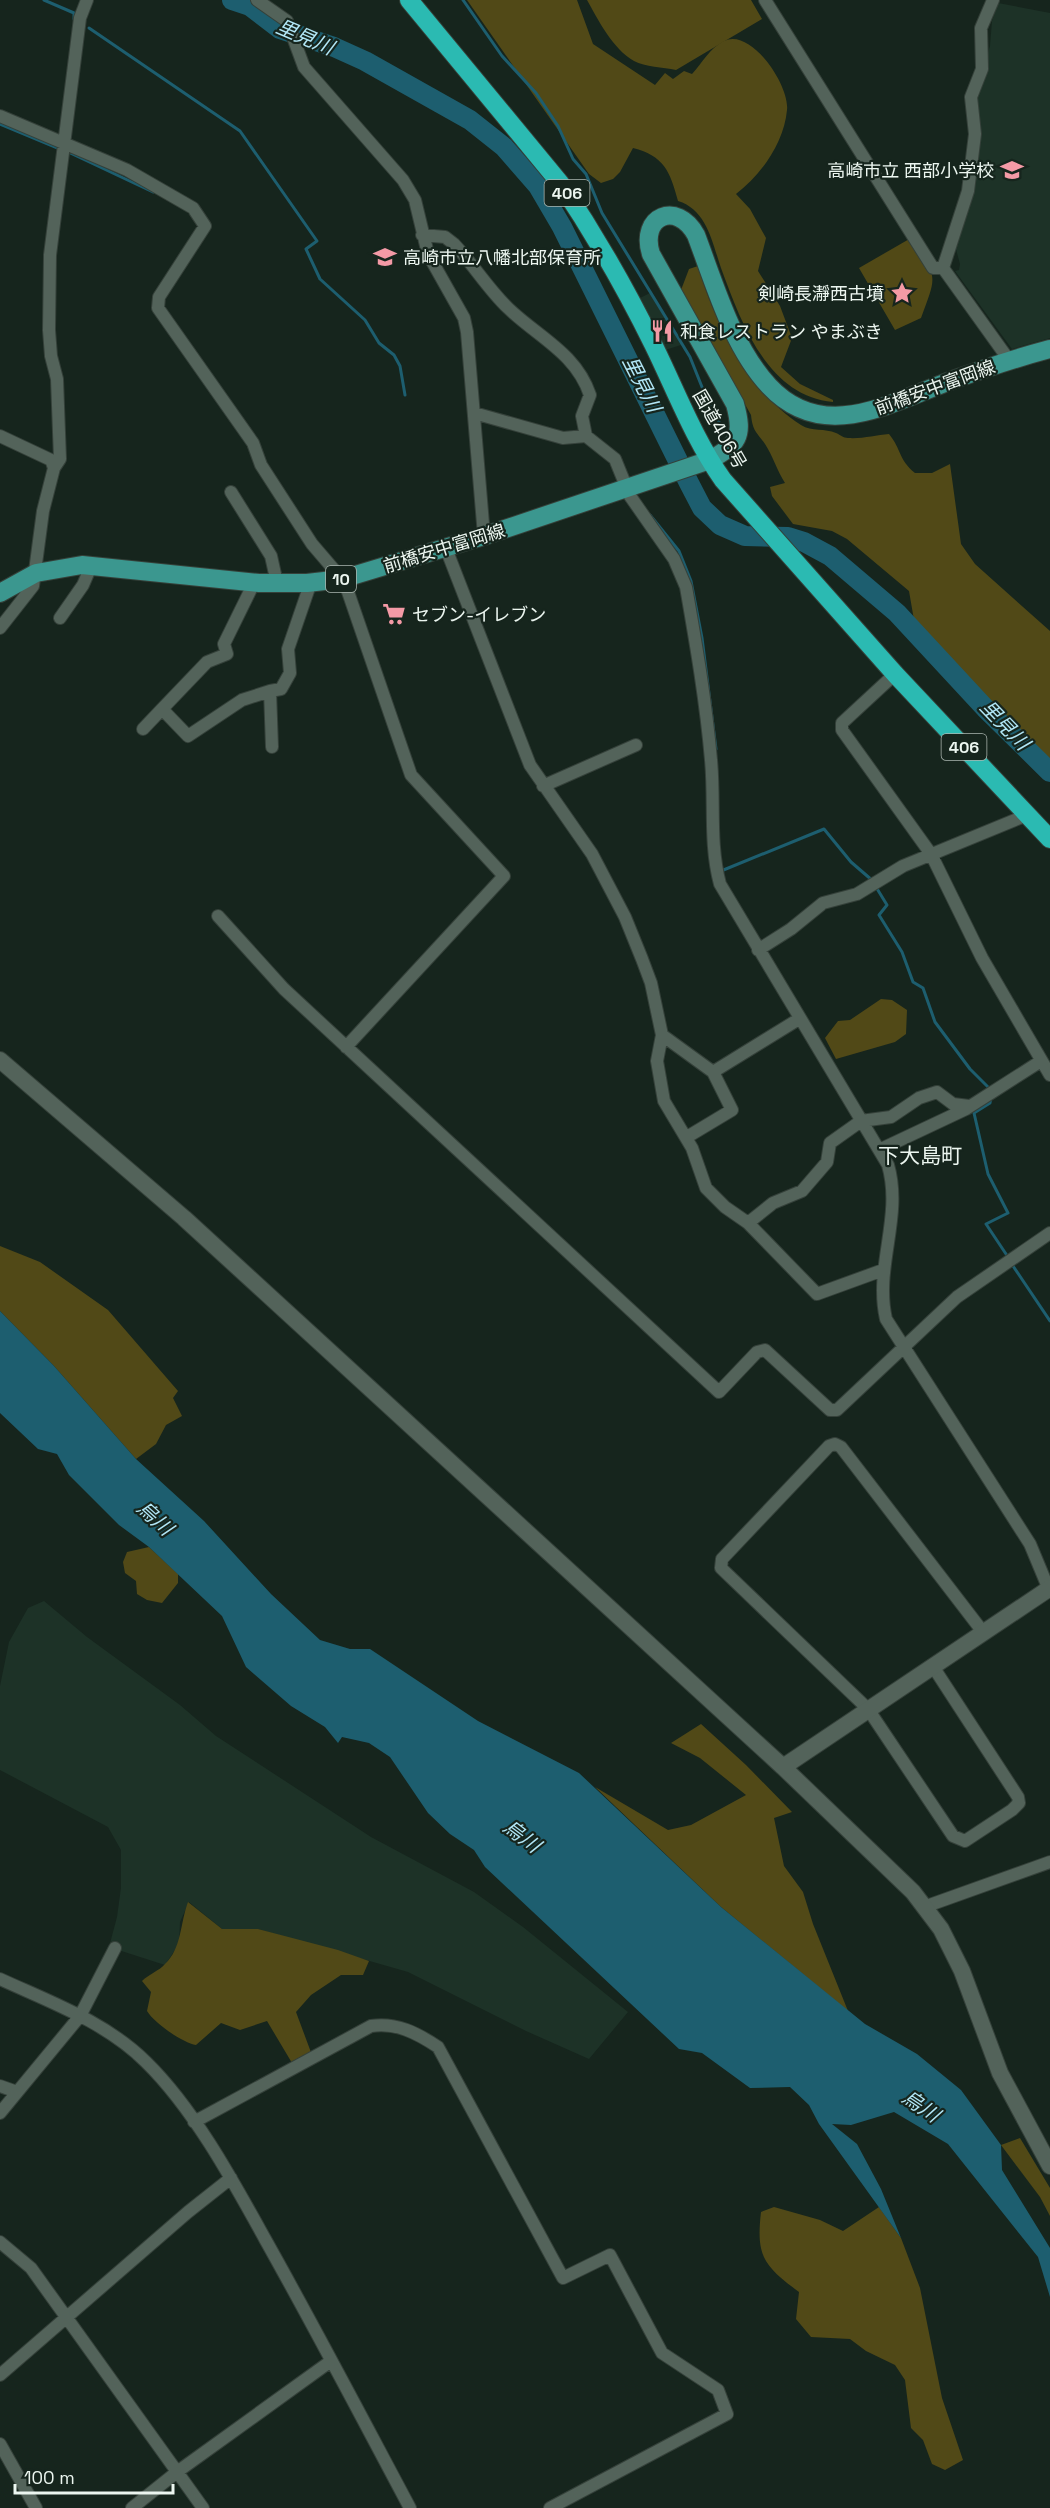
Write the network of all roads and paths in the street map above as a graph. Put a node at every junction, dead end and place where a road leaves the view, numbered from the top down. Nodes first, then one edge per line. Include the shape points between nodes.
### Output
1 (87, 0) edge
2 (257, 0) edge
3 (409, 0) edge
4 (765, 0) edge
5 (993, 0) edge
6 (0, 116) edge
7 (63, 142) junction
8 (422, 235) junction
9 (943, 268) junction
10 (1050, 349) edge
11 (1009, 360) junction
12 (474, 413) junction
13 (0, 436) edge
14 (586, 436) junction
15 (710, 460) junction
16 (54, 468) junction
17 (627, 488) junction
18 (231, 492) dead end
19 (484, 536) junction
20 (446, 546) junction
21 (92, 564) junction
22 (36, 573) junction
23 (342, 579) junction
24 (311, 582) junction
25 (254, 583) junction
26 (277, 583) junction
27 (0, 593) edge
28 (60, 618) dead end
29 (0, 628) edge
30 (895, 674) junction
31 (270, 691) junction
32 (162, 709) junction
33 (143, 729) dead end
34 (636, 745) dead end
35 (272, 747) dead end
36 (543, 786) junction
37 (1027, 815) junction
38 (1050, 839) edge
39 (931, 854) junction
40 (218, 916) dead end
41 (758, 950) junction
42 (799, 1019) junction
43 (662, 1035) junction
44 (346, 1047) junction
45 (0, 1060) edge
46 (1041, 1061) junction
47 (713, 1072) junction
48 (1050, 1075) edge
49 (969, 1106) junction
50 (861, 1121) junction
51 (687, 1137) junction
52 (879, 1150) junction
53 (748, 1223) junction
54 (1050, 1233) edge
55 (883, 1270) junction
56 (904, 1346) junction
57 (1050, 1589) edge
58 (984, 1632) junction
59 (932, 1665) junction
60 (868, 1708) junction
61 (783, 1767) junction
62 (1050, 1862) edge
63 (924, 1907) junction
64 (115, 1948) dead end
65 (0, 1979) edge
66 (80, 2016) junction
67 (0, 2086) edge
68 (17, 2092) junction
69 (0, 2113) edge
70 (194, 2122) junction
71 (1050, 2166) edge
72 (231, 2178) junction
73 (0, 2242) edge
74 (68, 2317) junction
75 (331, 2361) junction
76 (0, 2375) edge
77 (0, 2444) edge
78 (177, 2472) junction
79 (36, 2508) edge
80 (132, 2508) edge
81 (203, 2508) edge
82 (410, 2508) edge
83 (550, 2508) edge

1 - 7 street via 80,18
2 - 8 street via 290,24 304,67 403,180 415,200
3 - 15 highway, 国道406号 / 406 via 548,167 582,215 653,344
4 - 9 street via 933,268
5 - 9 street via 981,28 982,69 971,97 975,134 968,191
6 - 7 street
7 - 16 street via 50,255 49,330 57,379 60,459
7 - 23 street via 127,170 196,211 206,226 159,297 158,308 253,443 261,465 312,543
8 - 12 street via 428,254 464,318
8 - 14 street via 445,237 454,244 508,308 571,361 590,395 582,416
9 - 11 street
10 - 11 main road, 前橋安中富岡線 / 10
11 - 15 main road, 前橋安中富岡線 / 10 via 873,411 830,417 806,412 769,386 751,361 690,224 670,214 657,219 649,230 651,254 735,404 740,423 733,445
12 - 14 street via 563,438
12 - 19 street
13 - 16 street via 51,460
14 - 17 street via 615,459
15 - 17 main road, 前橋安中富岡線 / 10
15 - 30 highway, 国道406号 / 406
16 - 22 street via 37,538
17 - 19 main road, 前橋安中富岡線 / 10
17 - 41 street via 674,559 686,587 711,762 712,855 720,884
18 - 26 street via 271,556
19 - 20 main road, 前橋安中富岡線 / 10
20 - 23 main road, 前橋安中富岡線 / 10
20 - 36 street via 506,708
21 - 22 main road, 前橋安中富岡線 / 10
21 - 25 main road, 前橋安中富岡線 / 10
21 - 28 street via 84,585
22 - 27 main road, 前橋安中富岡線 / 10
22 - 29 street via 33,586
23 - 24 main road, 前橋安中富岡線 / 10
23 - 44 street via 411,775 504,876
24 - 26 main road, 前橋安中富岡線 / 10
24 - 31 street via 288,649 290,673 281,689
25 - 26 main road, 前橋安中富岡線 / 10
25 - 32 street via 224,644 227,654 207,662
30 - 37 highway, 国道406号 / 406
30 - 39 street via 840,726
31 - 32 street via 242,700 188,736
31 - 35 street
32 - 33 street
34 - 36 street
36 - 43 street via 592,854 625,917 651,983
37 - 38 highway, 国道406号 / 406
37 - 39 street
39 - 41 street via 857,894 823,903
39 - 46 street via 982,958
40 - 44 street via 284,989
41 - 42 street
42 - 47 street
42 - 50 street
43 - 47 street
43 - 51 street via 657,1061 660,1084 669,1113
44 - 56 street via 719,1392 757,1352 765,1350 830,1410 837,1410
45 - 61 street via 184,1218
46 - 48 street
46 - 49 street
47 - 51 street via 732,1110
49 - 50 street via 953,1104 937,1092 919,1098 891,1117
49 - 52 street
50 - 52 street
50 - 53 street via 830,1143 827,1162 802,1191 773,1203
51 - 53 street via 706,1188
52 - 55 street via 888,1165 895,1198
53 - 55 street via 817,1294
54 - 56 street via 957,1297
55 - 56 street via 886,1319
56 - 57 street via 1030,1544
57 - 58 street
58 - 59 street
58 - 60 street via 841,1447 829,1446 722,1559 721,1569
59 - 60 street
59 - 60 street via 1015,1791 1019,1803 1012,1810 965,1841 958,1840
60 - 61 street
61 - 63 street via 882,1861
62 - 63 street
63 - 71 street via 941,1929 962,1971 1000,2073
64 - 66 street
65 - 66 street
66 - 68 street
66 - 70 street via 146,2062
67 - 68 street
68 - 69 street
70 - 72 street
70 - 83 street via 371,2026 399,2027 438,2047 563,2278 610,2254 662,2353 718,2390 727,2414
72 - 74 street
72 - 75 street
73 - 74 street via 31,2268
74 - 76 street
74 - 78 street
75 - 78 street
75 - 82 street
77 - 79 street
78 - 80 street
78 - 81 street

